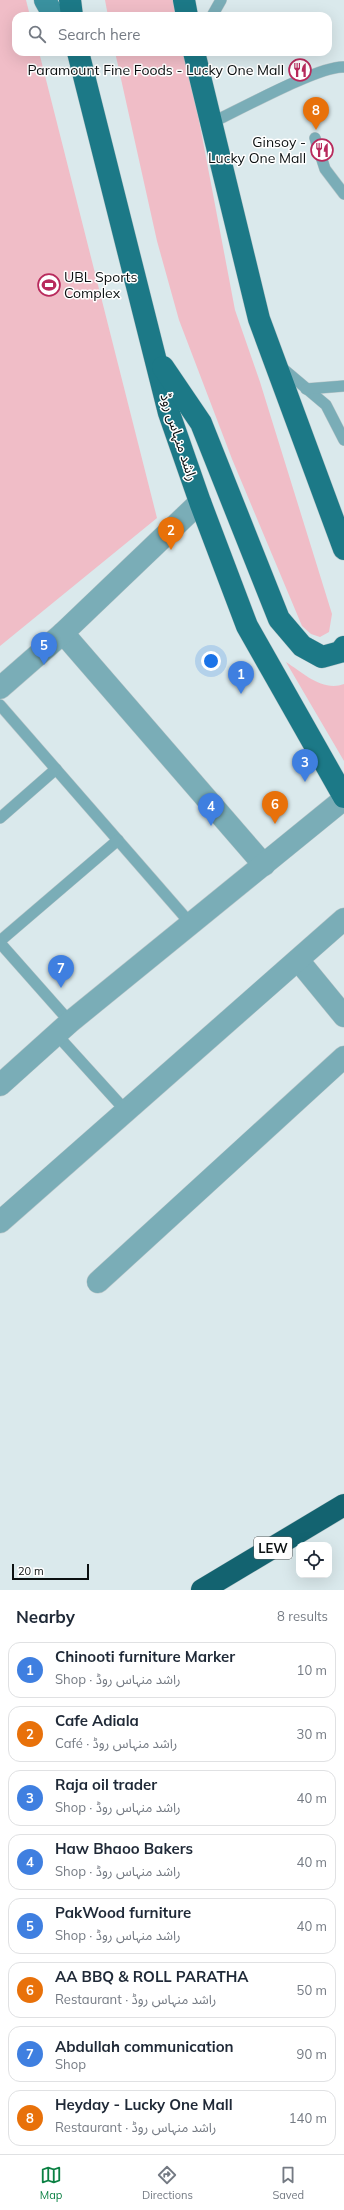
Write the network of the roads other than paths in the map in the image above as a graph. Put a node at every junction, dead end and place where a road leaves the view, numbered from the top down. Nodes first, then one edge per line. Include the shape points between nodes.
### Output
1 (45, 0) edge
2 (70, 0) edge
3 (184, 0) edge
4 (221, 0) edge
5 (52, 12) edge
6 (72, 12) edge
7 (186, 12) edge
8 (214, 12) edge
9 (195, 56) edge
10 (77, 57) edge
11 (344, 67) edge
12 (212, 123) junction
13 (315, 138) dead end
14 (344, 194) edge
15 (154, 353) junction
16 (274, 362) junction
17 (344, 386) edge
18 (306, 389) junction
19 (344, 440) edge
20 (200, 502) junction
21 (344, 549) edge
22 (63, 633) junction
23 (344, 647) edge
24 (0, 688) edge
25 (0, 705) edge
26 (56, 769) junction
27 (344, 798) edge
28 (0, 818) edge
29 (118, 840) junction
30 (264, 865) junction
31 (344, 919) edge
32 (191, 924) junction
33 (0, 942) edge
34 (298, 960) junction
35 (344, 1016) edge
36 (64, 1029) junction
37 (344, 1057) edge
38 (0, 1085) edge
39 (126, 1111) junction
40 (0, 1222) edge
41 (98, 1282) dead end
42 (344, 1505) edge
43 (202, 1590) edge

1 - 5 main road
2 - 6 main road
3 - 7 main road
4 - 8 lane
9 - 12 main road
10 - 15 main road, راشد منہاس روڈ
11 - 12 lane via 338,66 306,78
12 - 16 main road via 259,319
13 - 14 lane via 325,169
15 - 20 main road, راشد منہاس روڈ via 169,413
15 - 23 main road via 201,423 279,619 302,646 322,657 340,652
16 - 18 lane
16 - 21 main road
17 - 18 lane
18 - 19 lane via 326,405
20 - 22 street
20 - 27 main road, راشد منہاس روڈ via 247,626
22 - 24 street
22 - 30 street
25 - 26 lane
26 - 28 lane
26 - 29 lane
27 - 30 street
29 - 32 lane
29 - 33 lane
30 - 32 street
31 - 34 street
32 - 36 street
33 - 36 lane
34 - 35 street
34 - 39 street
36 - 38 street
36 - 39 lane
37 - 41 street
39 - 40 street
42 - 43 highway, LEW

